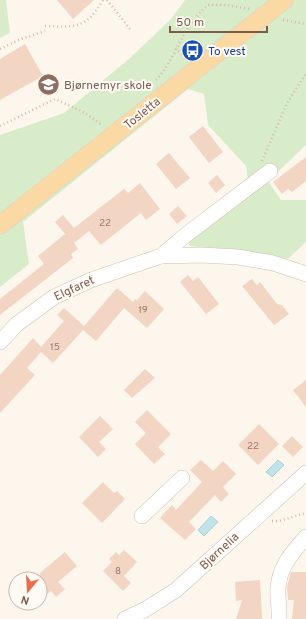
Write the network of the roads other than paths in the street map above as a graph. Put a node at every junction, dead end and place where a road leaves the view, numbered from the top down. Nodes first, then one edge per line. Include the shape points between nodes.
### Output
1 (284, 0) edge
2 (270, 171) road end
3 (0, 225) edge
4 (161, 256) junction
5 (306, 274) edge
6 (0, 342) edge
7 (306, 473) edge
8 (182, 478) dead end
9 (142, 516) dead end
10 (306, 537) edge
11 (125, 619) edge
12 (279, 619) edge

1 - 3 main road, Tosletta
2 - 4 street, Elgfaret
4 - 5 street, Elgfaret via 238,256 273,263
4 - 6 street, Elgfaret via 91,280 54,297 17,324
7 - 11 street, Bjørnelia via 176,590
8 - 9 street
10 - 12 street via 281,568 278,589

